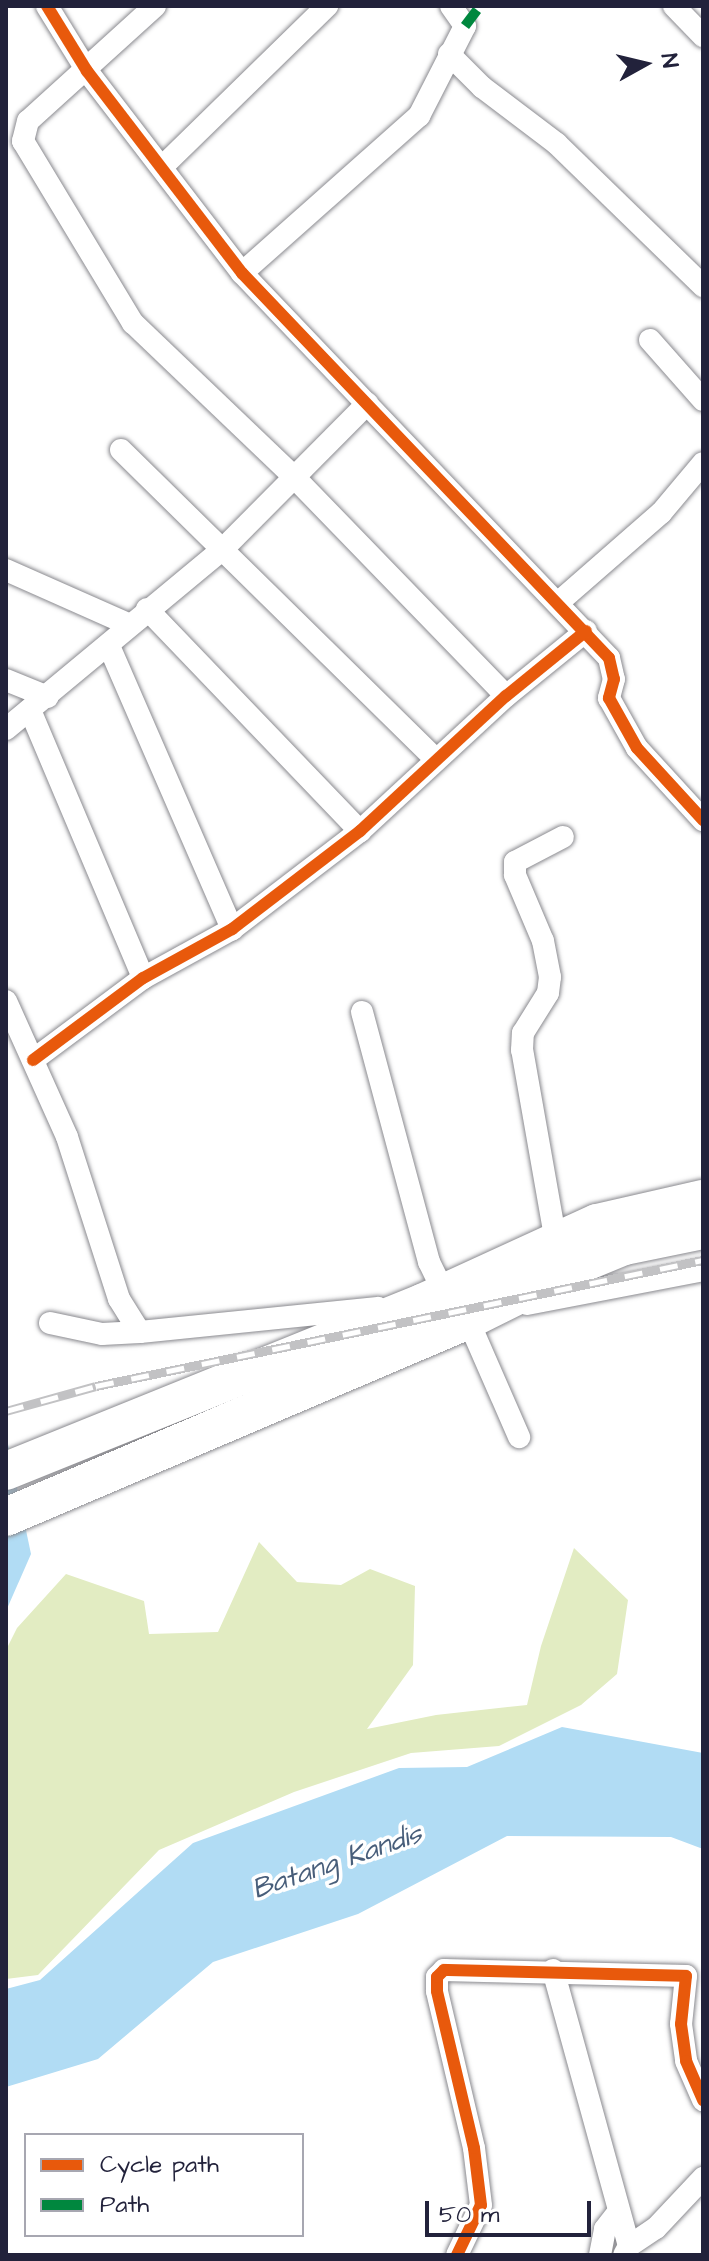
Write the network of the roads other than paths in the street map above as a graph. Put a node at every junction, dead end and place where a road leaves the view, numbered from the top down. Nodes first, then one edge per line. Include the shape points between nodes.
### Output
1 (47, 6) edge
2 (155, 6) edge
3 (327, 6) edge
4 (451, 6) edge
5 (674, 6) edge
6 (703, 36) edge
7 (449, 54) junction
8 (87, 71) junction
9 (162, 167) junction
10 (242, 273) junction
11 (703, 286) edge
12 (650, 340) dead end
13 (703, 400) edge
14 (367, 404) junction
15 (121, 450) dead end
16 (703, 463) edge
17 (295, 478) junction
18 (225, 547) junction
19 (6, 570) edge
20 (560, 601) junction
21 (147, 609) junction
22 (130, 625) junction
23 (586, 631) junction
24 (109, 646) junction
25 (6, 680) edge
26 (506, 696) junction
27 (39, 704) junction
28 (6, 729) edge
29 (436, 760) junction
30 (703, 820) edge
31 (360, 831) junction
32 (563, 837) dead end
33 (232, 929) junction
34 (143, 978) junction
35 (6, 1001) edge
36 (362, 1012) dead end
37 (21, 1046) edge
38 (703, 1199) edge
39 (703, 1230) edge
40 (556, 1242) junction
41 (703, 1270) edge
42 (454, 1307) junction
43 (50, 1323) dead end
44 (140, 1332) junction
45 (519, 1437) dead end
46 (22, 1464) edge
47 (6, 1517) edge
48 (553, 1970) junction
49 (695, 1978) edge
50 (703, 2100) edge
51 (703, 2178) edge
52 (616, 2215) junction
53 (626, 2250) edge
54 (457, 2255) edge
55 (600, 2255) edge

1 - 8 street
2 - 8 street
3 - 9 street
4 - 7 street via 465,26
5 - 6 street
7 - 10 street via 419,116
7 - 11 street via 482,87 557,144
8 - 9 street
8 - 17 street via 28,121 23,141 133,323
9 - 10 street
10 - 14 street
12 - 13 street
14 - 17 street
14 - 20 street
15 - 18 street
16 - 20 street via 661,513
17 - 18 street
17 - 26 street
18 - 21 street
18 - 29 street
19 - 22 street
20 - 23 street
21 - 22 street
21 - 31 street
22 - 24 street
23 - 26 street
23 - 30 street via 609,658 614,679 609,698 637,748
24 - 27 street
24 - 33 street
25 - 27 street
26 - 29 street
27 - 28 street
27 - 34 street
29 - 31 street
31 - 33 street
32 - 40 street via 515,862 550,977 548,993 523,1033 522,1050
33 - 34 street
34 - 37 street
35 - 37 street
36 - 42 street via 429,1262
37 - 44 street via 67,1137 119,1299
38 - 40 highway via 597,1223
39 - 42 highway via 624,1246
40 - 42 highway
41 - 42 street
42 - 44 street
42 - 45 street
42 - 46 highway
42 - 47 highway
43 - 44 street via 102,1334
48 - 49 street
48 - 52 street
48 - 54 street via 454,1968 437,1977 480,2177 481,2205
49 - 50 street via 681,2024 686,2061
51 - 53 street via 656,2228
52 - 53 street
52 - 55 street via 605,2229

